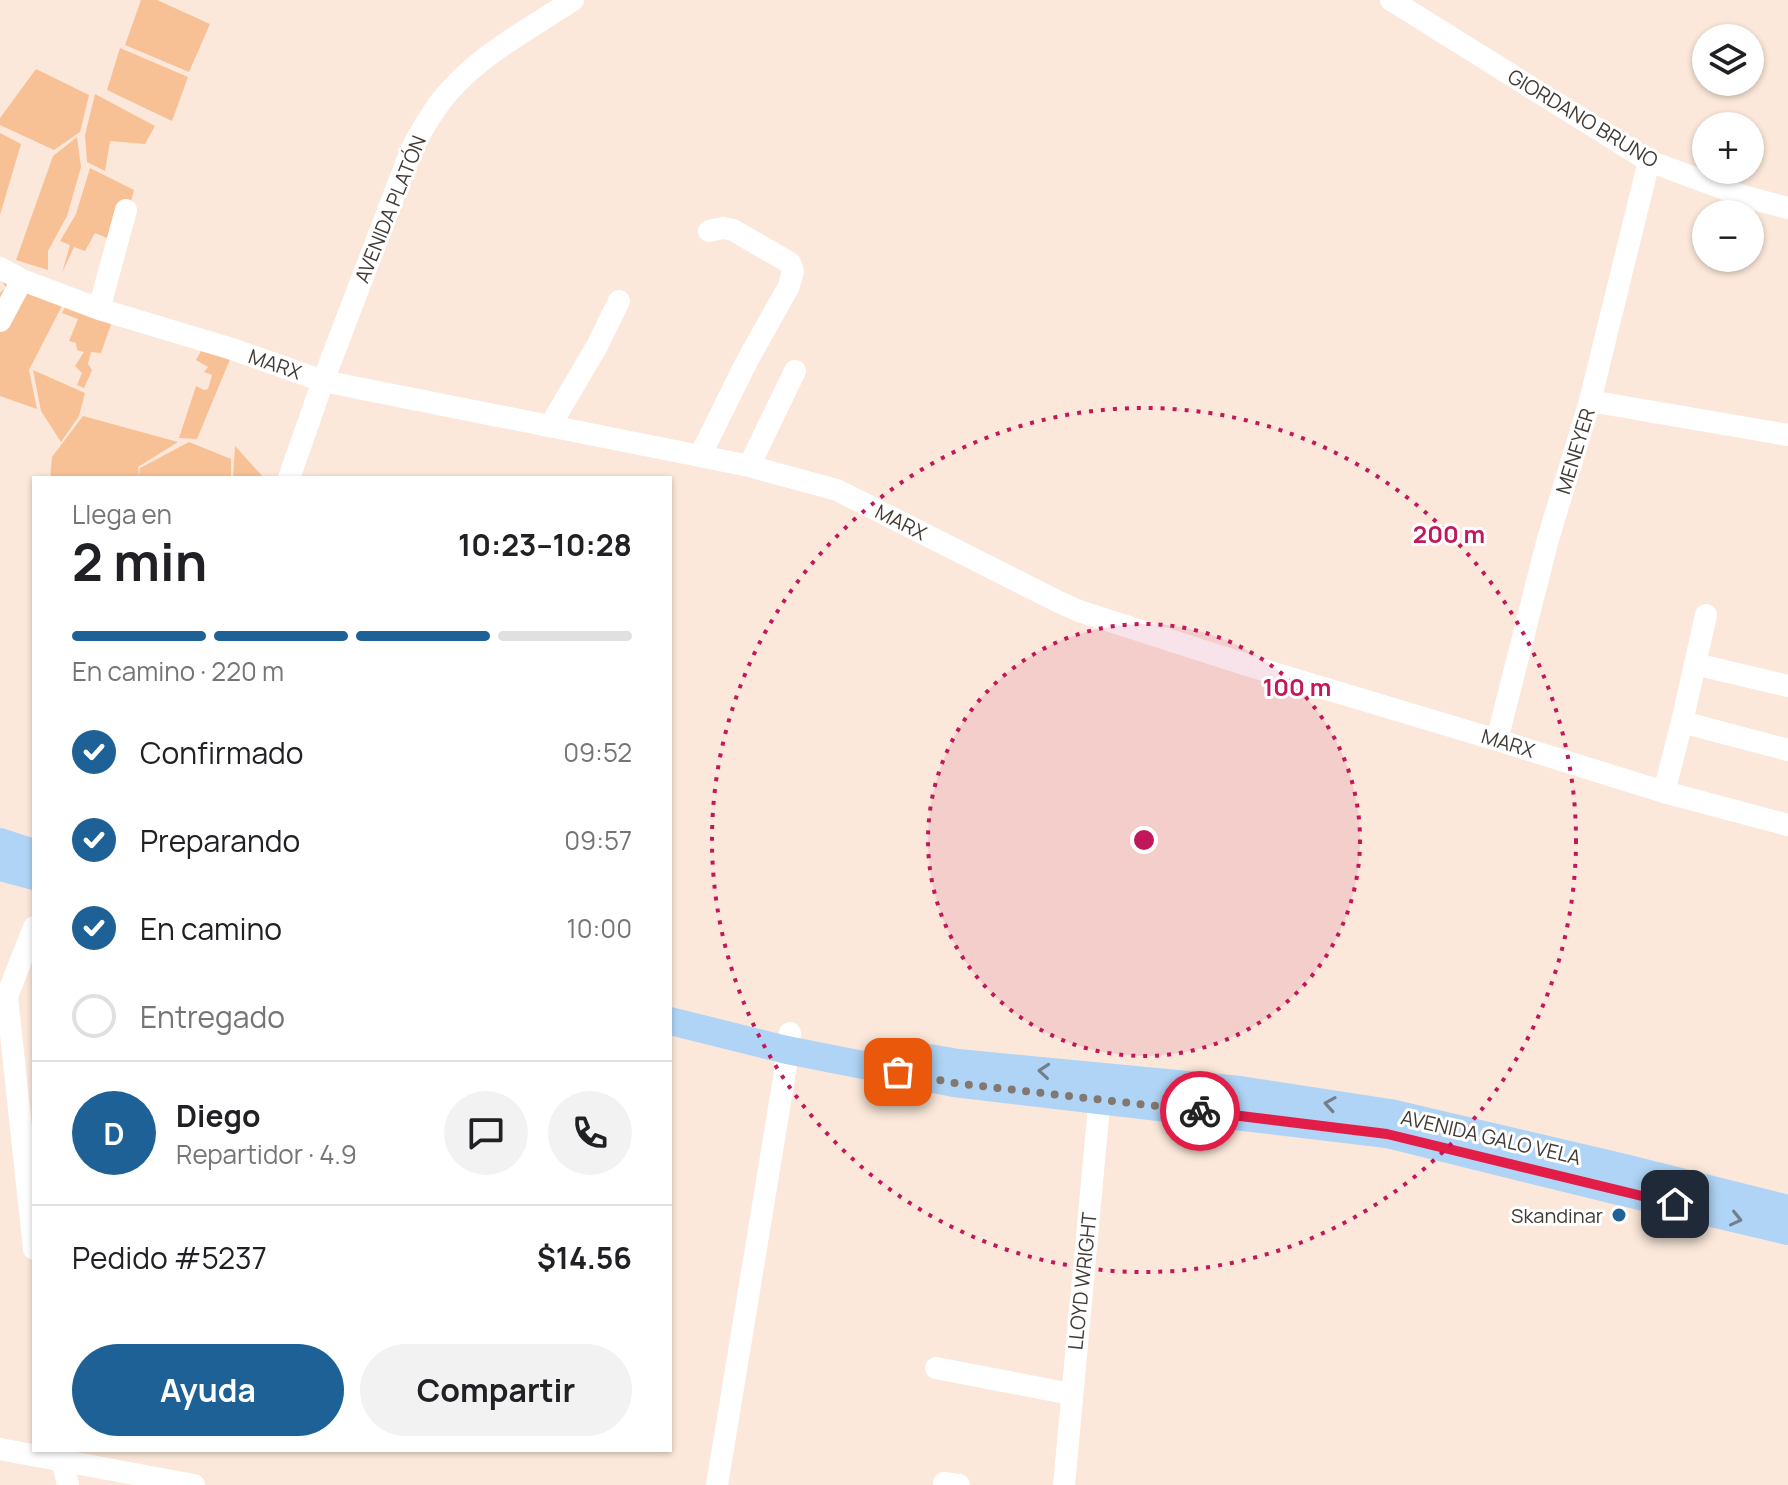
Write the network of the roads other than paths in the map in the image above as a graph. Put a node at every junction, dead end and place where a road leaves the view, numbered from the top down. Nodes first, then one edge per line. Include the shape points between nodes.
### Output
1 (573, 0) edge
2 (1395, 1) edge
3 (1649, 161) junction
4 (1788, 208) edge
5 (126, 210) dead end
6 (709, 231) dead end
7 (0, 268) edge
8 (22, 280) junction
9 (619, 301) dead end
10 (99, 309) junction
11 (0, 321) edge
12 (795, 371) dead end
13 (323, 381) junction
14 (1590, 401) junction
15 (550, 426) junction
16 (1788, 435) edge
17 (700, 456) junction
18 (749, 466) junction
19 (290, 476) edge
20 (1706, 615) dead end
21 (1695, 664) junction
22 (1788, 686) edge
23 (1682, 722) junction
24 (1497, 740) junction
25 (1788, 750) edge
26 (1664, 792) junction
27 (1788, 825) edge
28 (0, 842) edge
29 (32, 852) edge
30 (0, 867) edge
31 (32, 875) edge
32 (32, 932) edge
33 (672, 1003) edge
34 (4, 1005) edge
35 (672, 1021) edge
36 (788, 1042) junction
37 (1101, 1087) junction
38 (1621, 1180) junction
39 (1788, 1209) edge
40 (1788, 1231) edge
41 (32, 1233) edge
42 (936, 1368) dead end
43 (1071, 1394) junction
44 (0, 1449) edge
45 (60, 1455) edge
46 (68, 1485) edge
47 (194, 1485) edge
48 (717, 1485) edge
49 (1064, 1485) edge

1 - 13 street, AVENIDA PLATÓN via 483,59 429,117 412,148
2 - 3 street, GIORDANO BRUNO
3 - 4 street, GIORDANO BRUNO
3 - 14 street, MENEYER
5 - 10 street
6 - 17 street via 733,230 790,263 793,271
7 - 8 street, MARX
8 - 10 street, MARX
8 - 11 street
9 - 15 street
10 - 13 street, MARX
12 - 18 street
13 - 15 street, MARX
13 - 19 street, AVENIDA PLATÓN
14 - 16 street
14 - 24 street, MENEYER
15 - 17 street, MARX
17 - 18 street, MARX
18 - 24 street, MARX via 837,490 1079,611
20 - 21 street
21 - 22 street
21 - 23 street
23 - 25 street
23 - 26 street
24 - 26 street, MARX
26 - 27 street, MARX
28 - 29 main road
30 - 31 main road
32 - 34 street
33 - 36 main road, AVENIDA GALO VELA
34 - 41 street
35 - 36 main road, AVENIDA GALO VELA
36 - 37 main road, AVENIDA GALO VELA via 954,1083
36 - 48 street
37 - 38 main road, AVENIDA GALO VELA via 1240,1090
37 - 43 street, LLOYD WRIGHT
38 - 39 main road, AVENIDA GALO VELA
38 -> 40 main road, AVENIDA GALO VELA
42 - 43 street
43 - 49 street, LLOYD WRIGHT
44 - 45 street
45 - 46 street
45 - 47 street

